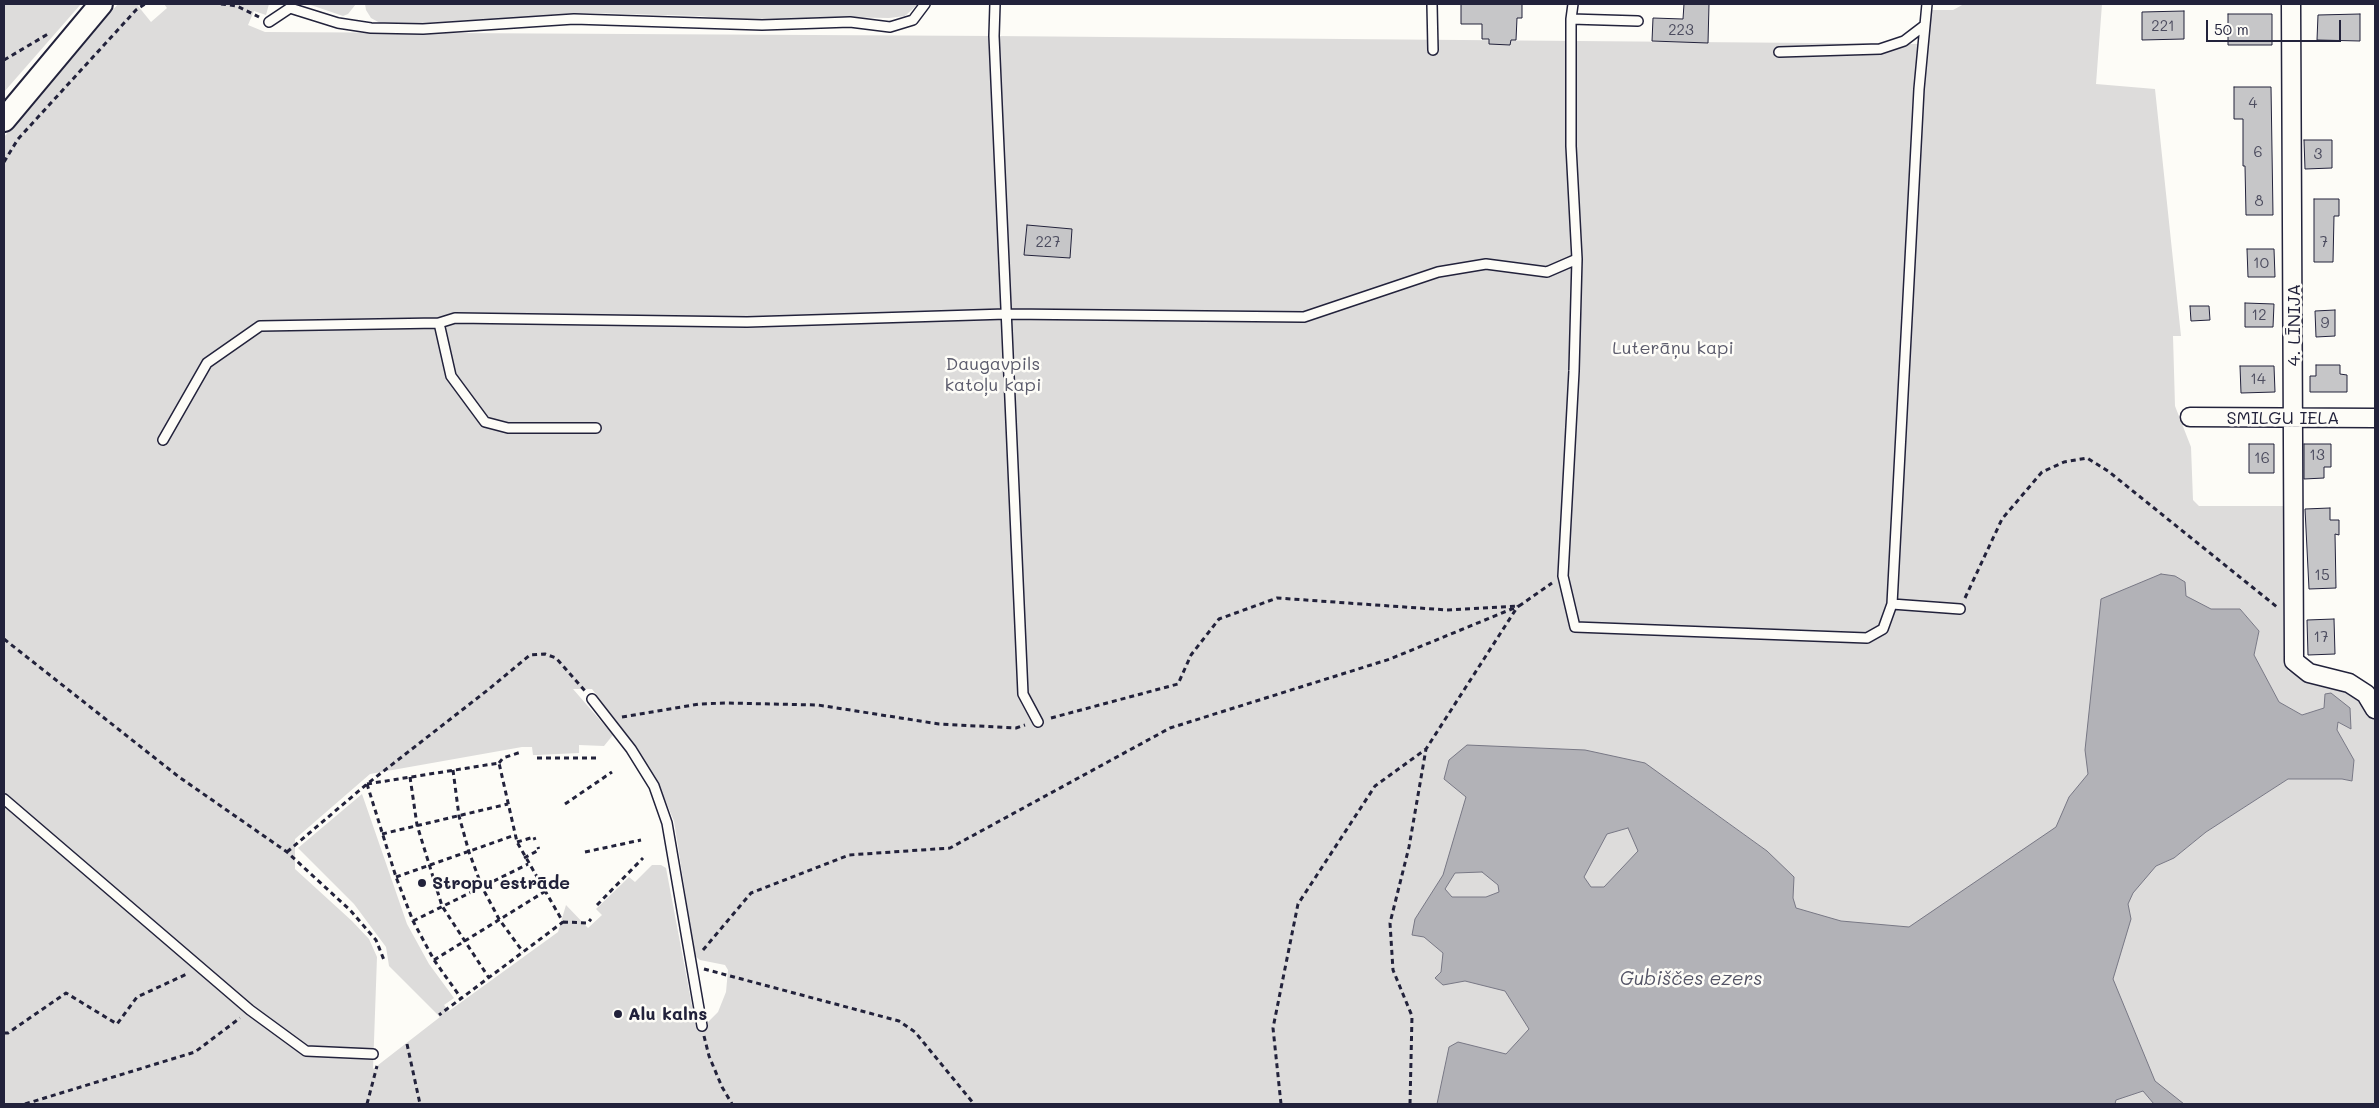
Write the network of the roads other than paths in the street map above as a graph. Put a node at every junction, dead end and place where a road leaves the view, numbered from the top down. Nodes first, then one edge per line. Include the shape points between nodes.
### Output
1 (101, 4) edge
2 (925, 4) edge
3 (995, 4) edge
4 (1432, 4) edge
5 (1573, 4) edge
6 (1927, 4) edge
7 (2291, 4) edge
8 (1571, 18) junction
9 (1638, 21) dead end
10 (268, 22) road end
11 (1925, 25) junction
12 (1433, 50) dead end
13 (1779, 52) dead end
14 (4, 120) edge
15 (1578, 259) junction
16 (1006, 314) junction
17 (438, 323) junction
18 (2190, 417) dead end
19 (2294, 418) junction
20 (2375, 418) edge
21 (596, 428) dead end
22 (163, 440) dead end
23 (1892, 604) junction
24 (1960, 609) road end
25 (592, 699) road end
26 (2375, 709) edge
27 (1038, 722) road end
28 (4, 799) edge
29 (702, 1026) road end
30 (373, 1054) dead end

1 - 14 street
2 - 10 lane via 913,20 890,27 850,22 762,25 574,19 423,30 338,23 290,8
3 - 16 lane
4 - 12 lane
5 - 8 lane
6 - 11 lane
7 - 19 street, 4. LĪNIJA
8 - 9 lane
8 - 15 lane via 1571,146
11 - 13 lane via 1904,41 1880,48
11 - 23 lane
15 - 16 lane via 1547,272 1486,264 1438,272 1304,318
15 - 23 lane via 1563,576 1575,627 1867,638 1883,629
16 - 17 lane via 747,322 455,318
16 - 27 lane via 1023,694
17 - 21 lane via 451,376 485,422 508,428
17 - 22 lane via 260,326 207,363
18 - 19 street, SMILGU IELA
19 - 20 street, SMILGU IELA
19 - 26 street, 4. LĪNIJA via 2294,660 2309,674 2350,683 2366,694
23 - 24 lane
25 - 29 lane via 631,749 654,786 667,822
28 - 30 lane via 250,1010 306,1050

